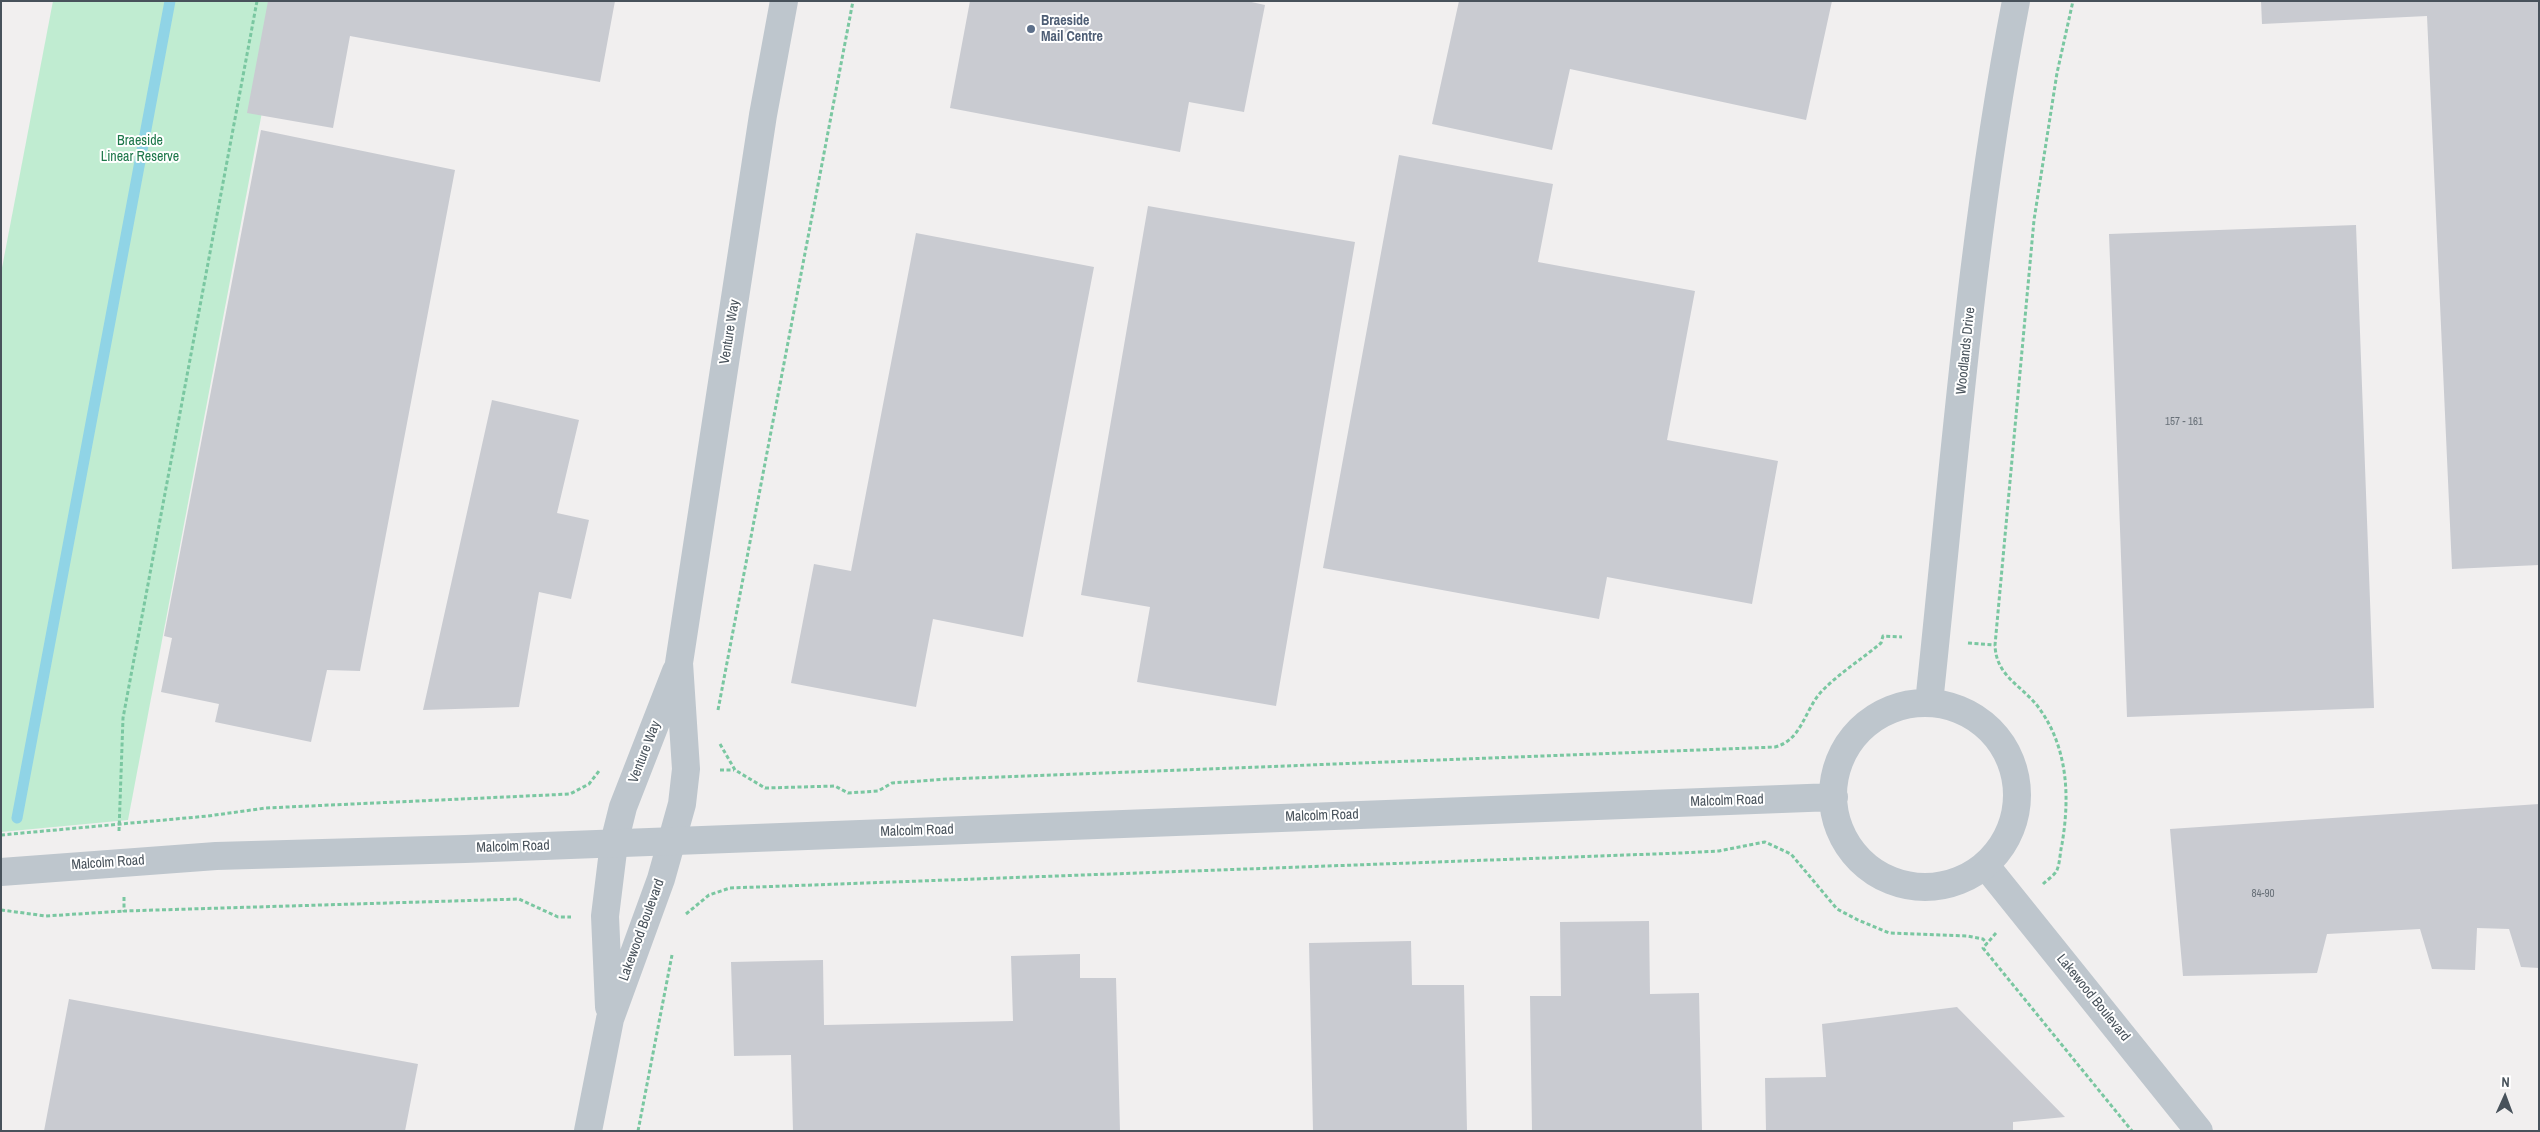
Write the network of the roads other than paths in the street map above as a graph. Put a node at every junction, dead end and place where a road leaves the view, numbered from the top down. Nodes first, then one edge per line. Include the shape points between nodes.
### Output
1 (784, 1) edge
2 (2016, 1) edge
3 (679, 663) junction
4 (1929, 704) junction
5 (1834, 797) junction
6 (672, 840) junction
7 (614, 843) junction
8 (1986, 866) junction
9 (1, 872) edge
10 (610, 1018) junction
11 (588, 1131) edge
12 (2199, 1131) edge

1 - 3 street, Venture Way via 763,115
2 - 4 street, Woodlands Drive via 1999,88 1973,292
3 - 6 street, Venture Way via 686,769 682,804
3 - 7 street, Venture Way via 623,807
4 - 5 street via 1908,705 1879,716 1857,733 1841,755 1833,783
4 - 8 street via 1940,703 1972,715 1997,735 2011,760 2017,787 2016,814 2004,844
5 - 6 street, Malcolm Road
5 - 8 street via 1833,810 1843,838 1859,860 1880,876 1908,887 1938,886 1961,880
6 - 7 street, Malcolm Road
6 - 10 street, Lakewood Boulevard via 649,914
7 - 9 street, Malcolm Road via 216,856
7 - 10 street, Lakewood Boulevard via 605,916
8 - 12 street, Lakewood Boulevard
10 - 11 street, Lakewood Boulevard

